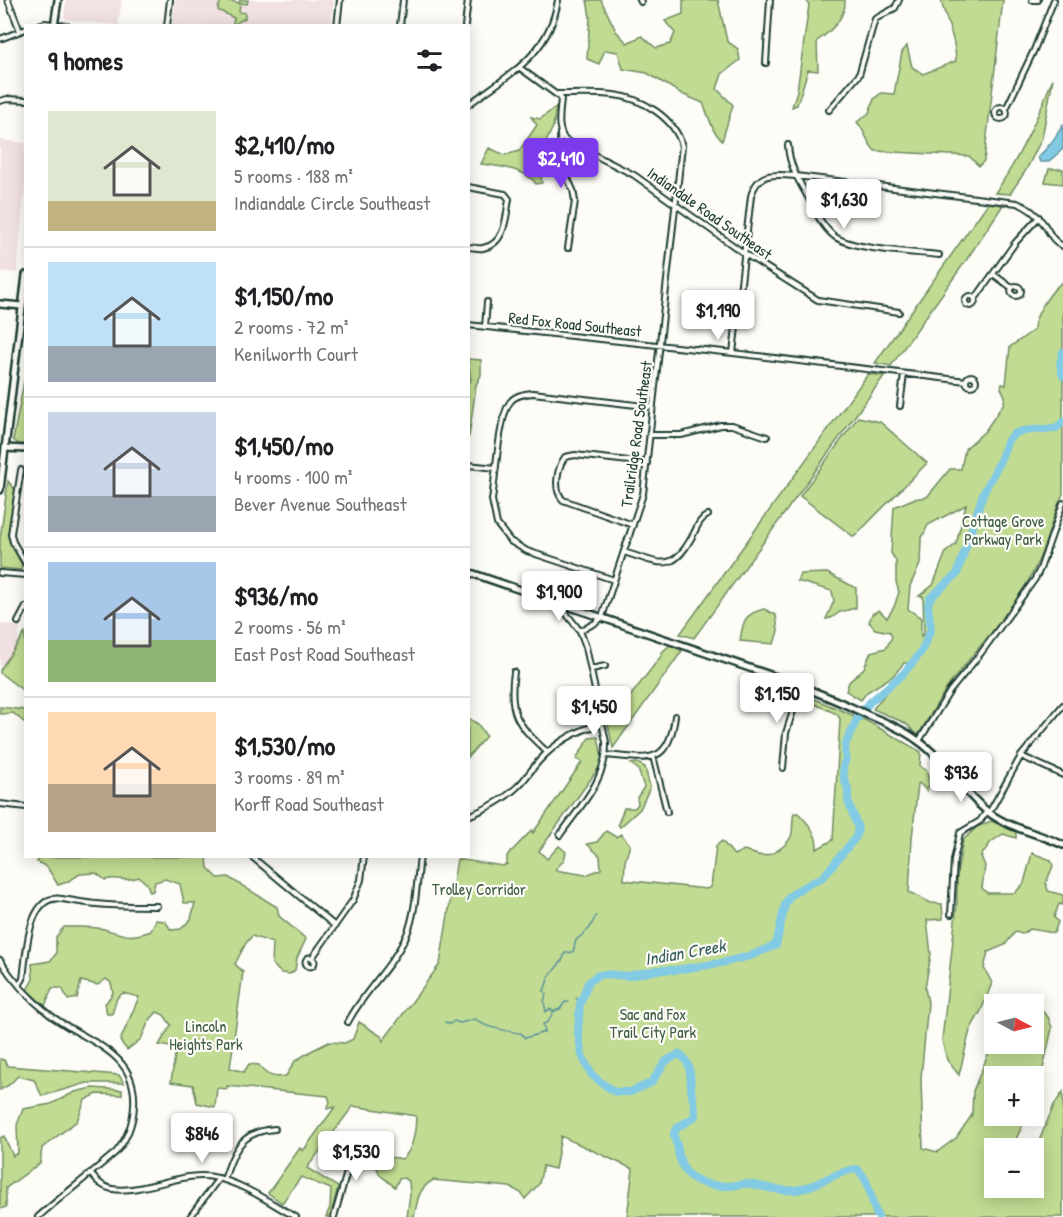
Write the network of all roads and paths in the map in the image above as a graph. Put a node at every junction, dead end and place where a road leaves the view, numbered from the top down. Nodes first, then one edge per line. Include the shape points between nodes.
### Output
1 (8, 0) edge
2 (58, 0) edge
3 (170, 0) edge
4 (340, 0) edge
5 (403, 0) edge
6 (468, 0) edge
7 (558, 0) edge
8 (770, 0) edge
9 (899, 0) edge
10 (1032, 0) edge
11 (1038, 0) edge
12 (1048, 0) edge
13 (1054, 1) edge
14 (55, 24) edge
15 (167, 24) edge
16 (337, 24) edge
17 (400, 24) edge
18 (465, 24) edge
19 (24, 30) edge
20 (20, 31) junction
21 (0, 39) edge
22 (766, 63) dead end
23 (520, 68) junction
24 (557, 94) junction
25 (0, 100) edge
26 (24, 100) edge
27 (470, 103) edge
28 (1006, 109) dead end
29 (829, 110) dead end
30 (560, 133) junction
31 (788, 145) dead end
32 (796, 176) junction
33 (470, 187) edge
34 (676, 207) junction
35 (1039, 217) junction
36 (1063, 246) edge
37 (470, 247) edge
38 (568, 249) dead end
39 (745, 254) junction
40 (939, 255) dead end
41 (993, 274) junction
42 (1012, 288) dead end
43 (24, 290) edge
44 (975, 299) dead end
45 (487, 302) dead end
46 (0, 304) edge
47 (22, 306) junction
48 (899, 312) dead end
49 (470, 325) edge
50 (485, 327) junction
51 (660, 345) junction
52 (733, 353) junction
53 (904, 374) junction
54 (966, 381) dead end
55 (900, 406) dead end
56 (653, 407) junction
57 (650, 435) junction
58 (767, 436) dead end
59 (5, 448) junction
60 (24, 449) edge
61 (647, 463) junction
62 (470, 465) edge
63 (496, 468) junction
64 (21, 470) dead end
65 (0, 490) edge
66 (1063, 503) edge
67 (708, 515) dead end
68 (633, 525) junction
69 (624, 552) junction
70 (24, 560) edge
71 (0, 573) edge
72 (470, 573) edge
73 (24, 575) edge
74 (615, 580) junction
75 (567, 606) junction
76 (24, 610) edge
77 (602, 617) junction
78 (18, 621) dead end
79 (580, 631) junction
80 (605, 666) dead end
81 (592, 669) junction
82 (514, 672) dead end
83 (801, 686) junction
84 (1063, 705) edge
85 (675, 716) dead end
86 (602, 724) junction
87 (920, 741) junction
88 (547, 752) junction
89 (606, 755) junction
90 (653, 756) junction
91 (1021, 756) junction
92 (783, 768) dead end
93 (1063, 774) edge
94 (0, 804) edge
95 (24, 807) edge
96 (667, 812) dead end
97 (988, 812) junction
98 (470, 815) edge
99 (560, 835) dead end
100 (1063, 845) edge
101 (253, 858) edge
102 (364, 858) edge
103 (420, 858) edge
104 (158, 906) dead end
105 (951, 914) dead end
106 (335, 926) junction
107 (312, 958) dead end
108 (0, 960) edge
109 (19, 985) junction
110 (348, 1022) dead end
111 (275, 1130) dead end
112 (382, 1150) dead end
113 (90, 1173) junction
114 (221, 1179) junction
115 (38, 1217) edge
116 (190, 1217) edge
117 (296, 1217) edge
118 (334, 1217) edge

1 - 20 street
2 - 14 main road
3 - 15 street
4 - 16 street
5 - 17 street
6 - 18 street
7 - 23 street via 551,28
8 - 22 street
9 - 29 street via 895,8 875,19 859,75
10 - 11 street
12 - 13 street
13 - 28 street
19 - 20 street
20 - 21 street
23 - 24 street
23 - 27 street
24 - 30 street via 561,98
24 - 34 street, Trailridge Road Southeast via 621,97 664,116 677,130 682,146
25 - 26 street
30 - 34 street, Indiandale Road Southeast via 574,146 634,175
30 - 38 street via 561,164 574,201
31 - 32 street
32 - 35 street via 1006,201 1026,207
32 - 39 street via 768,175 753,188
32 - 40 street via 822,223 836,238 852,244
33 - 37 street via 505,194 509,199 500,237 483,248
34 - 39 street, Indiandale Road Southeast
34 - 51 street, Trailridge Road Southeast
35 - 36 street via 1053,240
35 - 41 street
39 - 48 street, Indiandale Road Southeast via 818,300
39 - 52 street
41 - 42 street
41 - 44 street
43 - 47 main road
45 - 50 street
46 - 47 main road
47 - 59 main road
49 - 50 street, Red Fox Road Southeast
50 - 51 street, Red Fox Road Southeast
51 - 52 street, Red Fox Road Southeast
51 - 56 street, Trailridge Road Southeast
52 - 53 street, Red Fox Road Southeast
53 - 54 street, Red Fox Road Southeast
53 - 55 street
56 - 57 street, Trailridge Road Southeast
56 - 63 street via 533,393 517,397 503,416
57 - 58 street via 681,435 732,425
57 - 61 street, Trailridge Road Southeast
59 - 60 main road
59 - 65 main road
61 - 68 street, Trailridge Road Southeast
61 - 68 street via 575,454 565,457 560,466 558,496
62 - 63 street
63 - 74 street via 493,513 510,541 527,551
64 - 70 street via 11,534
66 - 87 street via 1035,579 950,691
67 - 69 street via 701,519 676,559 658,563
68 - 69 street, Trailridge Road Southeast
69 - 74 street, Trailridge Road Southeast
71 - 73 street
72 - 75 main road
74 - 77 street, Trailridge Road Southeast
75 - 77 main road
75 - 79 street via 565,612
76 - 78 street
77 - 79 street
77 - 83 main road
79 - 81 street
80 - 81 street
81 - 86 street
82 - 88 street via 511,694 517,719
83 - 87 main road
83 - 92 street via 786,733
84 - 91 street
85 - 90 street via 667,747
86 - 88 street via 571,735
86 - 89 street
87 - 97 main road
88 - 98 street via 518,786
89 - 90 street
89 - 99 street via 598,781
90 - 96 street
91 - 93 street
91 - 97 street
94 - 95 street
97 - 100 main road
97 - 105 street via 960,833
101 - 106 street
102 - 106 street via 358,890
103 - 110 street via 408,932
104 - 109 street via 104,906 56,898 45,902 32,922
106 - 107 street
108 - 109 street
109 - 113 street via 51,1016 113,1053 130,1077 135,1102 130,1128 116,1152
111 - 114 street via 262,1130 240,1144
112 - 118 street via 362,1152 349,1165
113 - 114 street via 112,1189 202,1175
113 - 115 street
114 - 116 street
114 - 117 street

